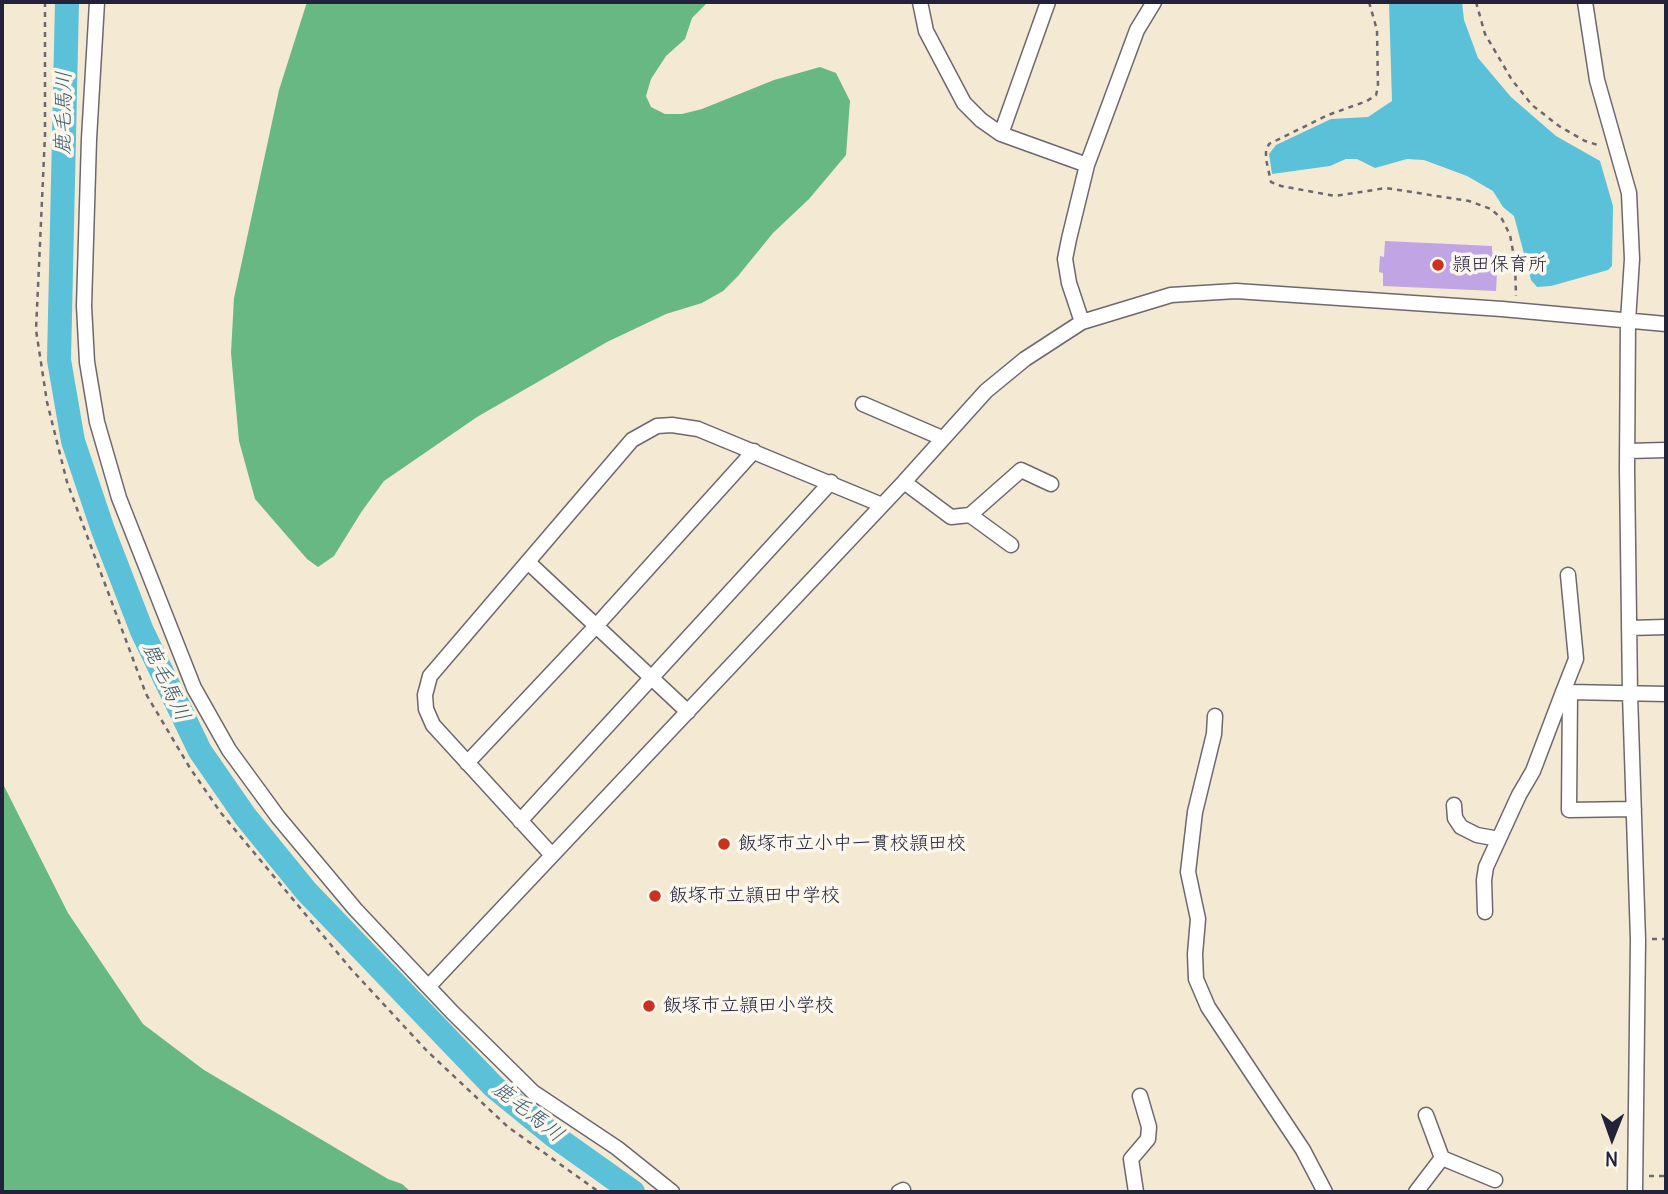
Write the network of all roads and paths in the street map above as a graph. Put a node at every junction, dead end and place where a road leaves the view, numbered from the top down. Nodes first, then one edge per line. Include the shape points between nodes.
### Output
1 (45, 2) edge
2 (97, 2) edge
3 (920, 2) edge
4 (1048, 2) edge
5 (1154, 2) edge
6 (1369, 2) edge
7 (1476, 2) edge
8 (1585, 2) edge
9 (1001, 134) junction
10 (1618, 152) junction
11 (1087, 165) junction
12 (1516, 310) junction
13 (1628, 321) junction
14 (1082, 322) junction
15 (1666, 324) edge
16 (863, 404) dead end
17 (942, 438) junction
18 (1666, 450) edge
19 (754, 451) junction
20 (1627, 451) junction
21 (831, 482) junction
22 (904, 482) junction
23 (1051, 484) dead end
24 (882, 505) junction
25 (970, 515) junction
26 (1011, 545) dead end
27 (529, 563) junction
28 (1568, 575) dead end
29 (596, 626) junction
30 (1666, 627) edge
31 (1629, 628) junction
32 (653, 678) junction
33 (1566, 692) junction
34 (1630, 694) junction
35 (1666, 694) edge
36 (688, 712) junction
37 (1215, 716) dead end
38 (467, 763) junction
39 (1454, 805) dead end
40 (1634, 809) junction
41 (520, 821) junction
42 (1499, 839) junction
43 (551, 854) junction
44 (1485, 912) dead end
45 (429, 986) junction
46 (1140, 1096) dead end
47 (1426, 1115) dead end
48 (1442, 1158) junction
49 (1666, 1175) edge
50 (1635, 1176) junction
51 (1495, 1180) dead end
52 (599, 1192) edge
53 (672, 1192) edge
54 (1136, 1192) edge
55 (1325, 1192) edge
56 (1416, 1192) edge
57 (1635, 1192) edge

1 - 52 path via 46,135 36,330 47,402 67,482 146,694 221,813 351,970 427,1051 508,1127
2 - 45 street via 84,306 97,422 119,498 194,688 229,750 347,899
3 - 9 street via 926,31 964,103
4 - 9 street
5 - 11 street via 1138,30
6 - 12 path via 1377,30 1376,95 1269,145 1271,182 1335,196 1386,188 1469,201 1491,209 1510,235
7 - 10 path via 1485,34 1532,105 1585,141
8 - 10 street via 1597,80
9 - 11 street
10 - 13 street via 1629,193 1632,260
11 - 14 street via 1065,259
12 - 13 street
12 - 14 street via 1236,291 1171,295
13 - 15 street
13 - 20 street
14 - 17 street via 1000,378
16 - 17 street
17 - 22 street
18 - 20 street
19 - 21 street
19 - 27 street via 698,429 672,425 646,431 632,440
19 - 29 street
20 - 31 street
21 - 24 street
21 - 32 street
22 - 24 street
22 - 25 street via 951,517
23 - 25 street via 1021,470
24 - 36 street
25 - 26 street
27 - 29 street
27 - 38 street via 430,676 426,709 433,725
28 - 33 street via 1576,659
29 - 32 street
29 - 38 street
30 - 31 street
31 - 34 street
32 - 36 street
32 - 41 street
33 - 34 street
33 - 40 street via 1569,810
33 - 42 street
34 - 35 street
34 - 40 street
36 - 43 street
37 - 55 street via 1188,872 1198,919 1196,979 1208,1006 1303,1150
38 - 41 street
39 - 42 street via 1461,827
40 - 50 street via 1638,940
41 - 43 street
42 - 44 street via 1486,867
43 - 45 street
45 - 53 street via 533,1091
46 - 54 street via 1149,1127 1148,1139 1131,1159
47 - 48 street
48 - 51 street
48 - 56 street
49 - 50 path
50 - 57 street

